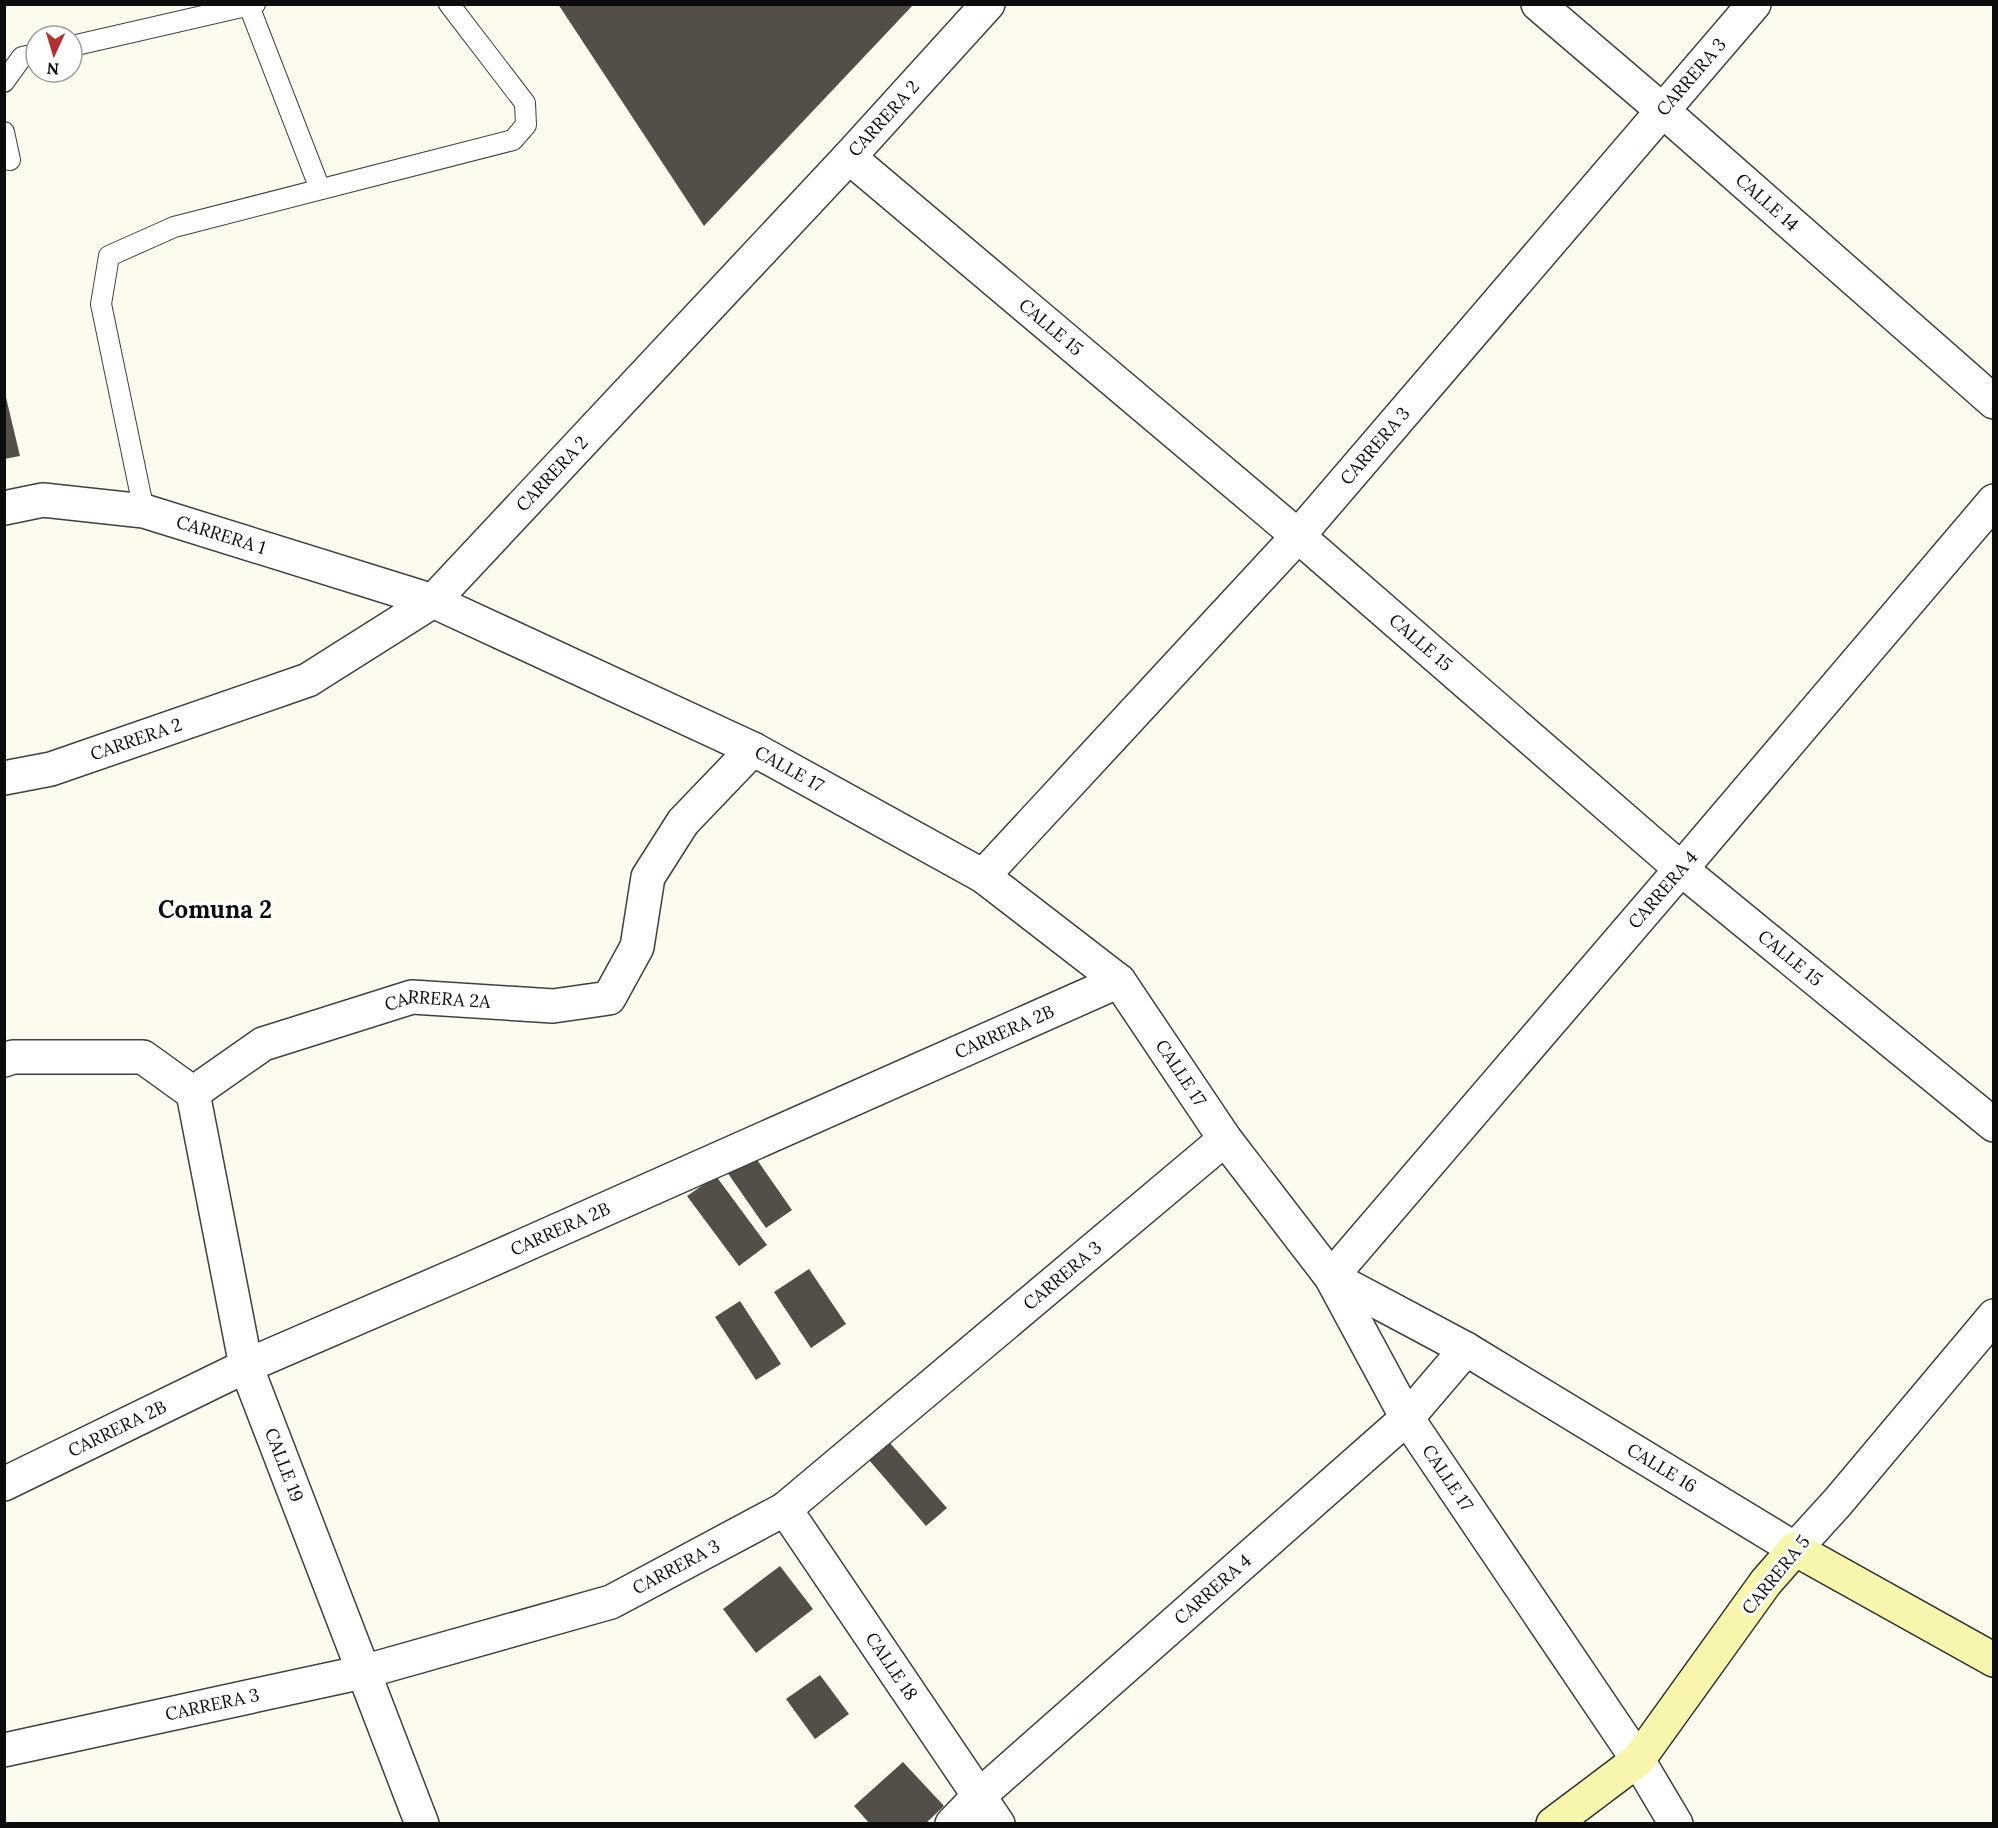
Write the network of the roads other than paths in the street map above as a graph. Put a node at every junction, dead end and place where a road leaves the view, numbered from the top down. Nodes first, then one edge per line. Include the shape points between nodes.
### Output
1 (449, 4) edge
2 (988, 4) edge
3 (1538, 4) edge
4 (1754, 4) edge
5 (252, 5) edge
6 (84, 43) edge
7 (24, 57) edge
8 (4, 82) edge
9 (1662, 110) junction
10 (4, 132) edge
11 (849, 157) junction
12 (10, 160) dead end
13 (320, 189) junction
14 (1994, 402) edge
15 (1994, 501) edge
16 (4, 508) edge
17 (144, 511) junction
18 (1298, 536) junction
19 (433, 601) junction
20 (753, 749) junction
21 (4, 778) edge
22 (1681, 869) junction
23 (983, 876) junction
24 (1119, 981) junction
25 (4, 1060) edge
26 (193, 1093) junction
27 (1994, 1125) edge
28 (1225, 1139) junction
29 (1331, 1277) junction
30 (1994, 1316) edge
31 (1466, 1349) junction
32 (246, 1366) junction
33 (1407, 1418) junction
34 (4, 1485) edge
35 (786, 1509) junction
36 (1795, 1550) junction
37 (1994, 1660) edge
38 (363, 1672) junction
39 (4, 1750) edge
40 (1638, 1760) junction
41 (980, 1796) junction
42 (422, 1824) edge
43 (952, 1824) edge
44 (998, 1824) edge
45 (1553, 1824) edge
46 (1676, 1824) edge

1 - 13 lane via 525,103 526,124 513,140
2 - 11 street, CARRERA 2
3 - 9 street, CALLE 14
4 - 9 street, CARRERA 3
5 - 6 lane
5 - 13 lane
7 - 8 lane
9 - 14 street, CALLE 14
9 - 18 street, CARRERA 3
10 - 12 lane
11 - 18 street, CALLE 15
11 - 19 street, CARRERA 2
13 - 17 lane via 174,227 109,256 101,304
15 - 22 street, CARRERA 4
16 - 17 street, CARRERA 1 via 43,500
17 - 19 street, CARRERA 1
18 - 22 street, CALLE 15
18 - 23 street, CARRERA 3
19 - 20 street, CALLE 17
19 - 21 street, CARRERA 2 via 308,680 51,769
20 - 23 street, CALLE 17
20 - 26 street, CARRERA 2A via 684,822 648,878 637,947 609,998 553,1006 412,997 263,1044
22 - 27 street, CALLE 15
22 - 29 street, CARRERA 4
23 - 24 street, CALLE 17
24 - 28 street, CALLE 17
24 - 32 street, CARRERA 2B
25 - 26 street via 143,1057
26 - 32 street, CALLE 19
28 - 29 street, CALLE 17
28 - 35 street, CARRERA 3
29 - 31 street, CALLE 16
29 - 33 street, CALLE 17
30 - 36 street, CARRERA 5
31 - 33 street, CARRERA 4
31 - 36 street, CALLE 16
32 - 34 street, CARRERA 2B
32 - 38 street, CALLE 19
33 - 40 street, CALLE 17
33 - 41 street, CARRERA 4
35 - 38 street, CARRERA 3 via 611,1602
35 - 41 street, CALLE 18
36 - 37 street, CALLE 16
36 - 40 street, CARRERA 5 via 1766,1582
38 - 39 street, CARRERA 3
38 - 42 street, CALLE 19
40 - 45 street, CARRERA 5
40 - 46 street, CALLE 17
41 - 43 street, CARRERA 4
41 - 44 street, CALLE 18

